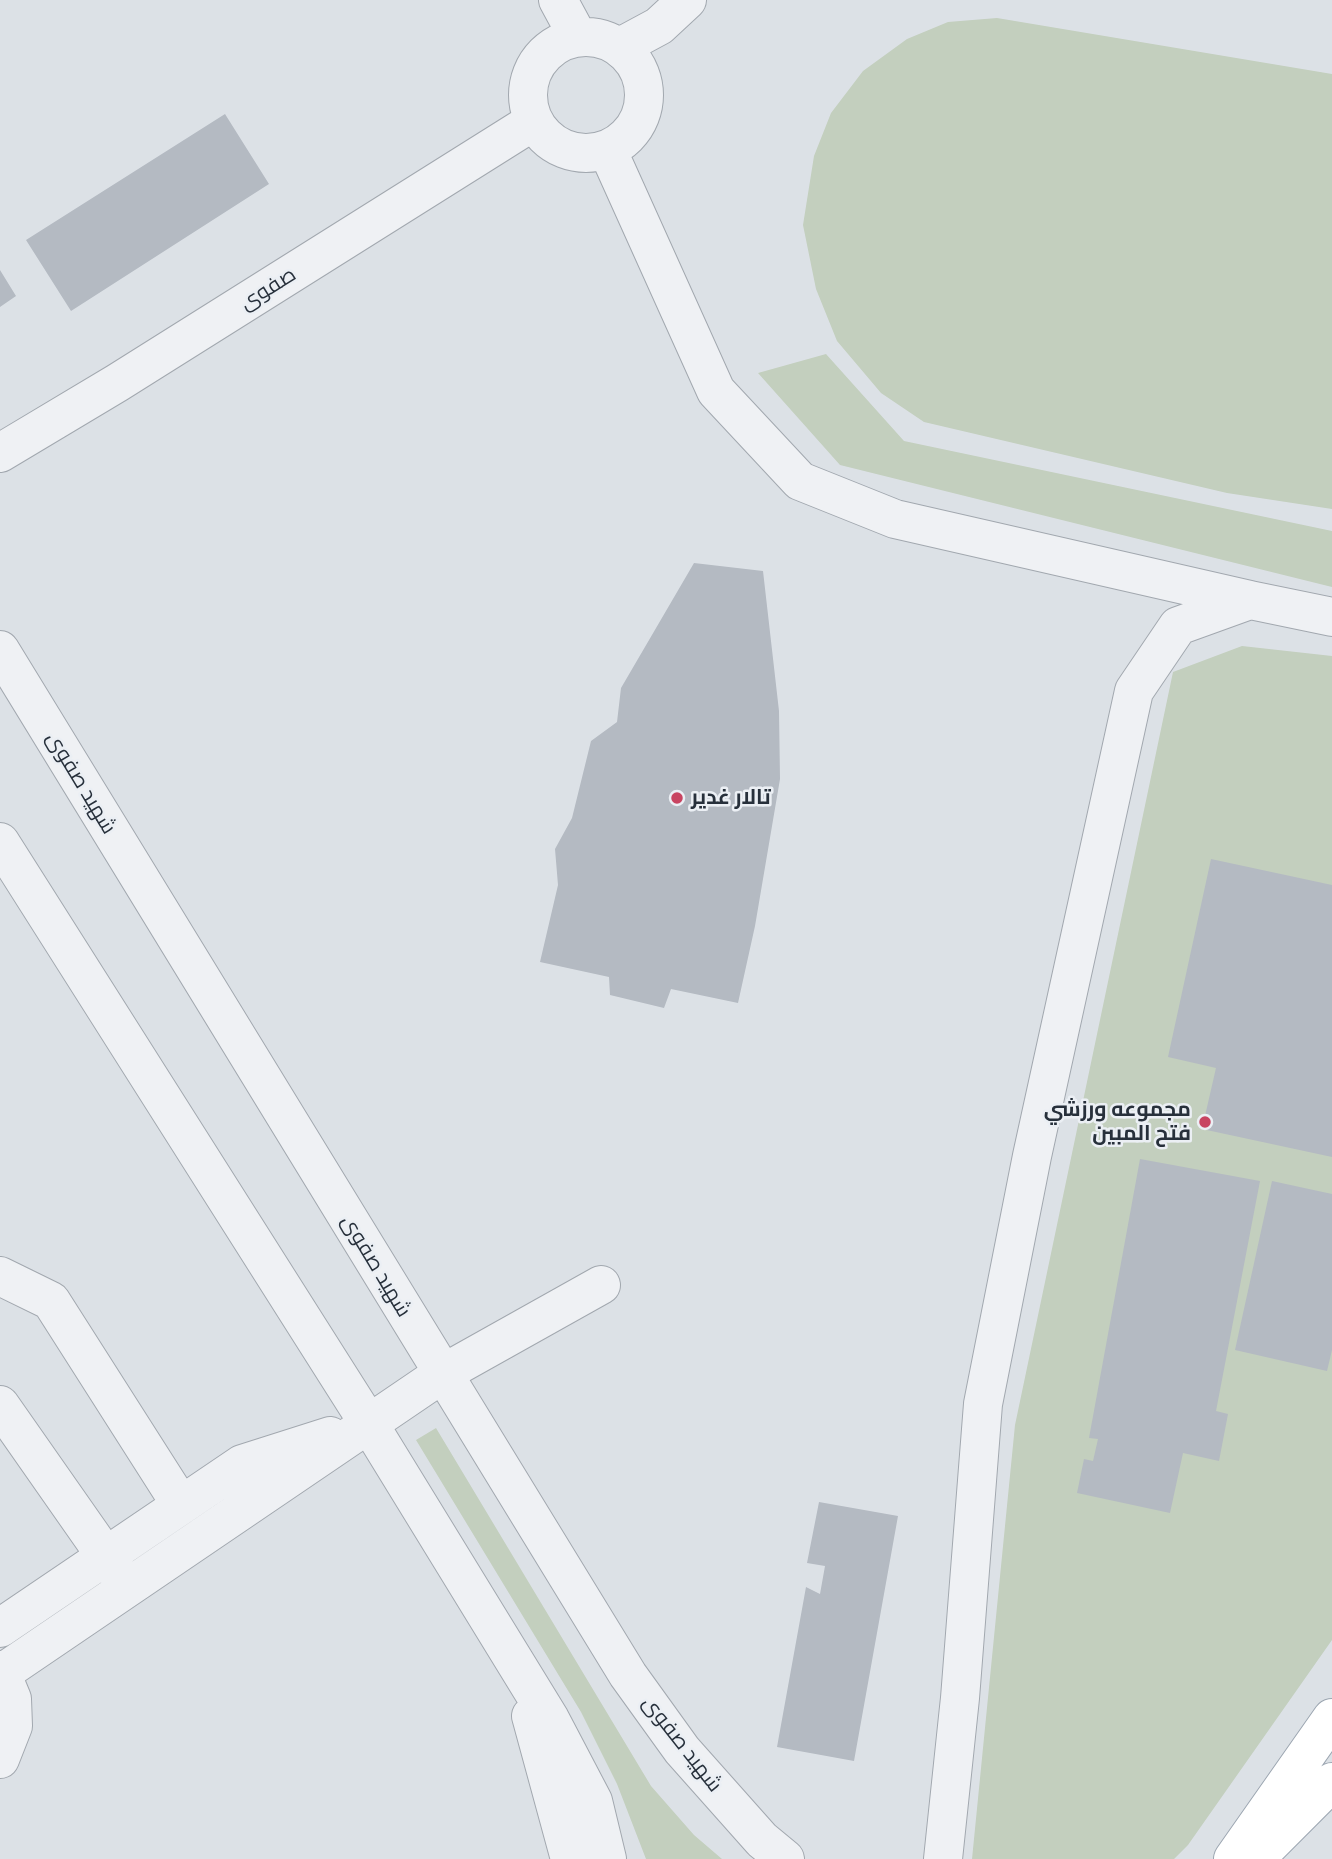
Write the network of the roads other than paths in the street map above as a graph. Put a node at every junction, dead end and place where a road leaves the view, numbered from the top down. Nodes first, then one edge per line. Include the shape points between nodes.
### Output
1 (558, 0) edge
2 (687, 0) edge
3 (578, 37) junction
4 (620, 47) junction
5 (534, 121) junction
6 (607, 149) junction
7 (0, 453) edge
8 (1250, 600) junction
9 (1332, 617) edge
10 (0, 650) edge
11 (0, 842) edge
12 (0, 1276) edge
13 (601, 1285) dead end
14 (442, 1374) junction
15 (0, 1405) edge
16 (369, 1424) junction
17 (181, 1505) junction
18 (108, 1555) junction
19 (127, 1588) junction
20 (0, 1628) edge
21 (518, 1667) junction
22 (1, 1672) edge
23 (1332, 1718) edge
24 (0, 1759) edge
25 (1332, 1782) edge
26 (570, 1859) edge
27 (607, 1859) edge
28 (785, 1859) edge
29 (943, 1859) edge
30 (1233, 1859) edge
31 (1255, 1859) edge

1 - 3 street
2 - 4 street via 659,26
3 - 4 street via 600,38
3 - 5 street via 561,42 534,67 528,85
4 - 6 street via 641,75 642,111 634,127
5 - 6 street via 557,146 582,153
5 - 7 street, صفوی
6 - 8 street via 716,391 800,481 894,519
8 - 9 street
8 - 29 street via 1178,626 1134,691 983,1404
10 - 14 street, شهید صفوی
11 - 16 street
12 - 17 street via 51,1301
13 - 14 street
14 - 16 street
14 - 28 street, شهید صفوی via 628,1675 682,1750 762,1840
15 - 18 street
16 - 17 street via 242,1464
16 - 19 street
16 - 21 street
17 - 18 street
18 - 19 street
18 - 20 street
19 - 22 street
21 - 26 street
21 - 27 street via 593,1801
22 - 24 street via 12,1699 13,1726
23 - 30 main road
25 - 31 main road

